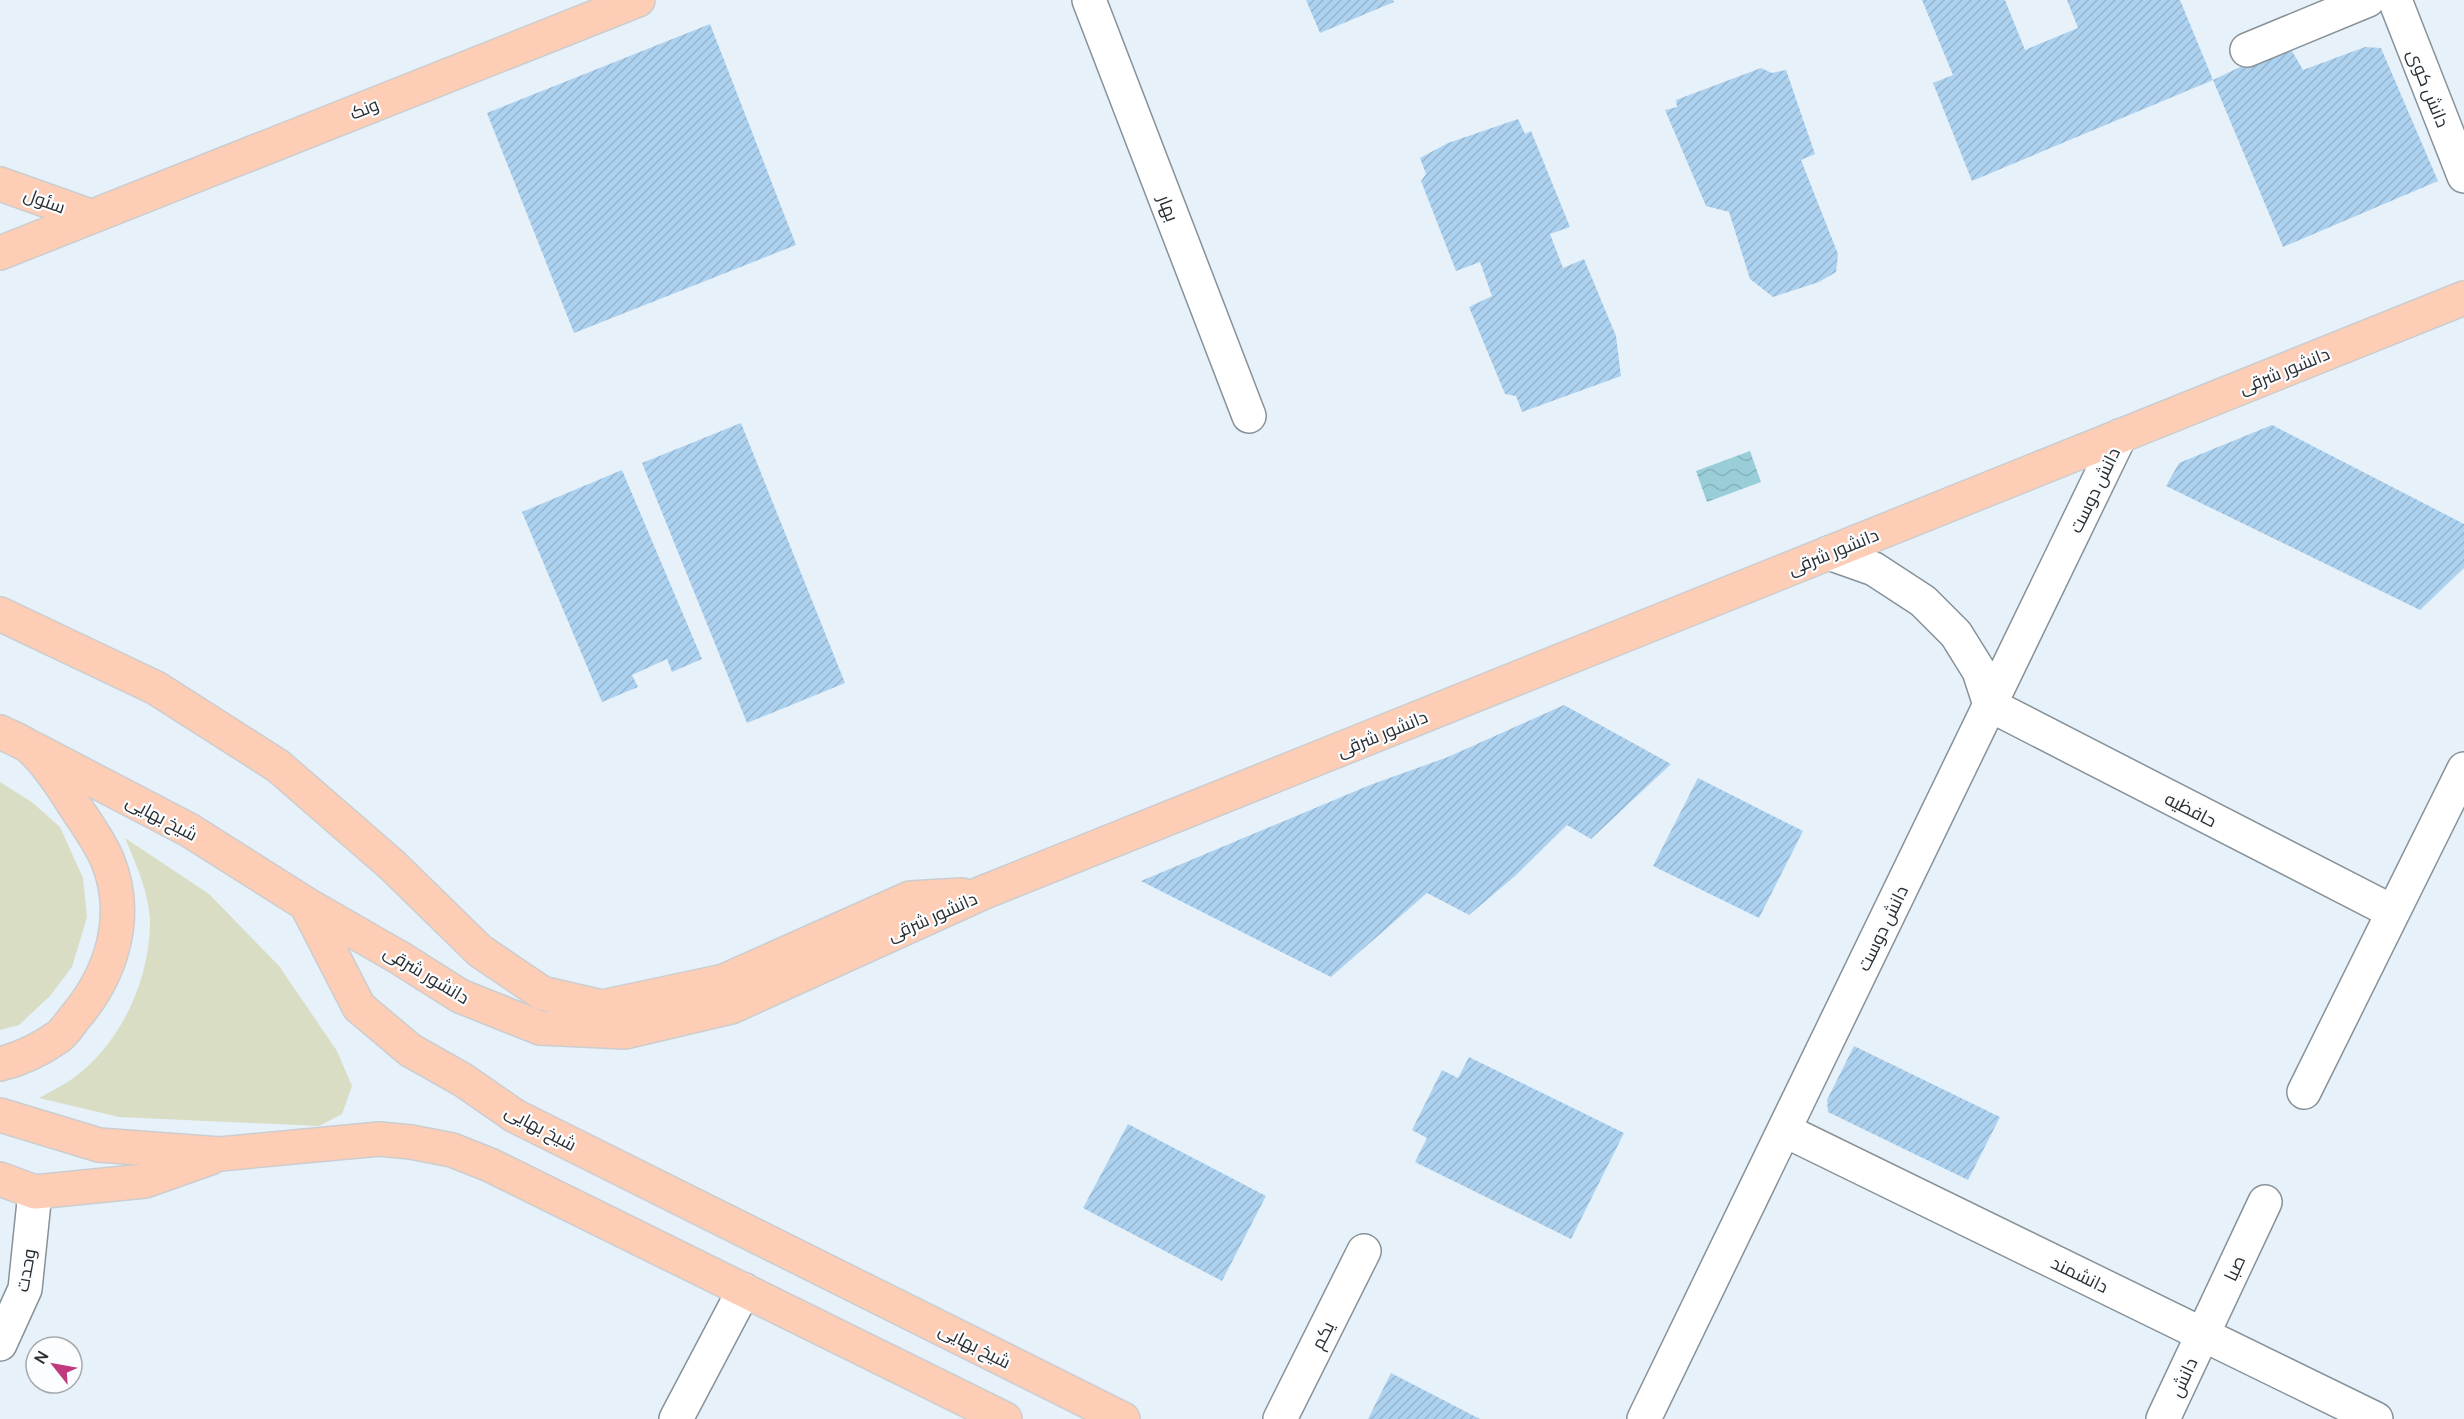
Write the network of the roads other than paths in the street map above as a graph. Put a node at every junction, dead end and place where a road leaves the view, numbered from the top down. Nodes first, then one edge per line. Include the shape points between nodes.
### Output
1 (638, 0) edge
2 (1089, 0) edge
3 (2368, 0) edge
4 (2395, 0) edge
5 (2247, 50) dead end
6 (2464, 176) edge
7 (0, 184) edge
8 (90, 216) junction
9 (0, 253) edge
10 (2464, 298) edge
11 (1249, 416) dead end
12 (2120, 436) junction
13 (1829, 553) junction
14 (0, 614) edge
15 (1990, 705) junction
16 (0, 732) edge
17 (32, 748) junction
18 (2464, 769) edge
19 (982, 893) junction
20 (306, 904) junction
21 (2393, 912) junction
22 (0, 1064) edge
23 (2304, 1092) dead end
24 (0, 1115) edge
25 (1784, 1130) junction
26 (220, 1154) junction
27 (0, 1179) edge
28 (35, 1192) junction
29 (2265, 1202) dead end
30 (1364, 1251) dead end
31 (744, 1290) junction
32 (2203, 1334) junction
33 (0, 1344) edge
34 (676, 1419) edge
35 (1005, 1419) edge
36 (1123, 1419) edge
37 (1280, 1419) edge
38 (1644, 1419) edge
39 (2163, 1419) edge
40 (2376, 1419) edge

1 - 8 main road, ونک
2 - 11 street, بهار
3 - 5 street
4 - 6 street, دانش کوی
7 - 8 main road, سئول
8 - 9 main road, ونک
10 - 12 main road, دانشور شرقی
12 - 13 main road, دانشور شرقی
12 - 15 street, دانش دوست
13 - 15 street via 1875,569 1923,601 1956,634 1979,671
13 - 19 main road, دانشور شرقی
14 - 19 main road via 156,688 278,766 392,865 480,951 542,993 602,1007 724,981 910,898
15 - 21 street, حافظیه
15 - 25 street, دانش دوست
16 - 17 main road, شیخ بهایی
17 - 20 main road, شیخ بهایی via 189,830
17 - 22 main road via 68,794 107,860 118,920 112,954 87,1004 59,1036 29,1054
18 - 21 street
19 - 20 main road, دانشور شرقی via 731,1007 625,1032 540,1028 460,996
20 - 36 main road, شیخ بهایی via 359,1007 410,1050 515,1116
21 - 23 street
24 - 26 main road via 99,1144
25 - 32 street, دانشمند
25 - 38 street, دانش دوست
26 - 28 main road via 145,1181
26 - 31 main road via 379,1139 452,1150
27 - 28 main road
28 - 33 street, وحدت via 25,1289
29 - 32 street, صبا
30 - 37 street, یکم
31 - 34 street
31 - 35 main road
32 - 39 street, دانش
32 - 40 street, دانشمند

